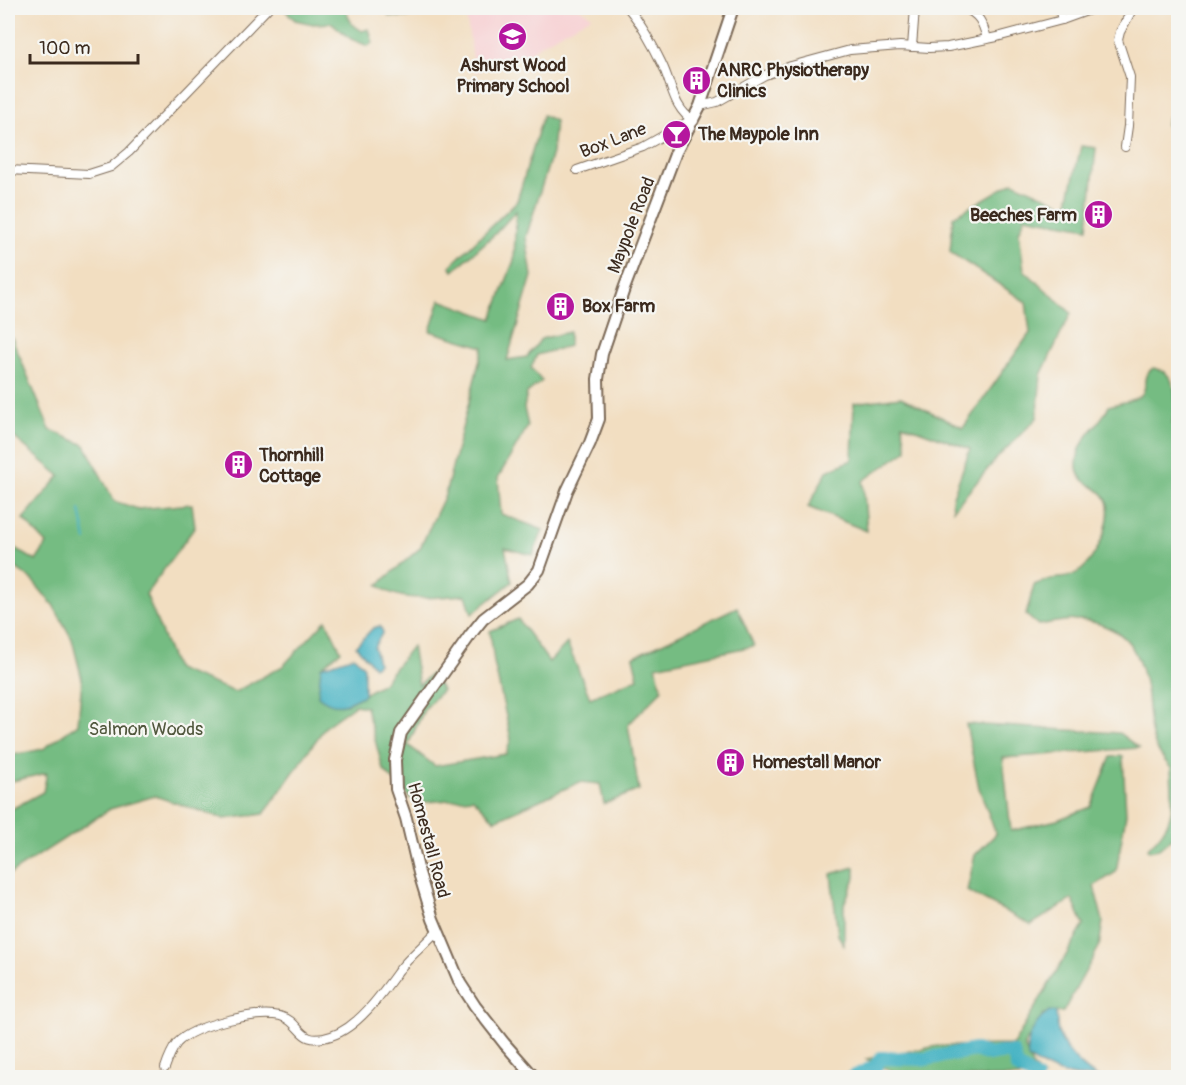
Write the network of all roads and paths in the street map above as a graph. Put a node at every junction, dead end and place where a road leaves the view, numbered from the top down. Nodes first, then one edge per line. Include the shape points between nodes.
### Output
1 (268, 8) edge
2 (628, 8) edge
3 (733, 8) edge
4 (915, 8) edge
5 (964, 8) edge
6 (1059, 8) edge
7 (1095, 8) edge
8 (1133, 8) edge
9 (1062, 20) junction
10 (987, 39) junction
11 (912, 47) junction
12 (700, 106) junction
13 (692, 121) junction
14 (1125, 147) dead end
15 (8, 170) edge
16 (577, 170) dead end
17 (553, 526) joint
18 (437, 931) junction
19 (165, 1068) dead end
20 (535, 1077) edge

1 - 15 street via 111,167 89,174
2 - 13 street via 663,65 677,104
3 - 12 street, Maypole Road
4 - 11 street
5 - 10 street via 975,12
6 - 9 street
7 - 9 street
8 - 14 street via 1118,40 1130,77
9 - 10 street
10 - 11 street
11 - 12 street via 855,49 791,66 765,75 717,102
12 - 13 street, Maypole Road
13 - 16 street, Box Lane via 643,147
13 - 17 street, Maypole Road via 676,152 624,289 602,354 599,419
17 - 18 street, Homestall Road via 539,570 528,584 483,619 401,733 395,759 396,789
18 - 19 street via 400,969 374,1004 333,1036 313,1039 300,1034 287,1018 278,1016 233,1018 179,1041
18 - 20 street, Homestall Road via 475,1006

